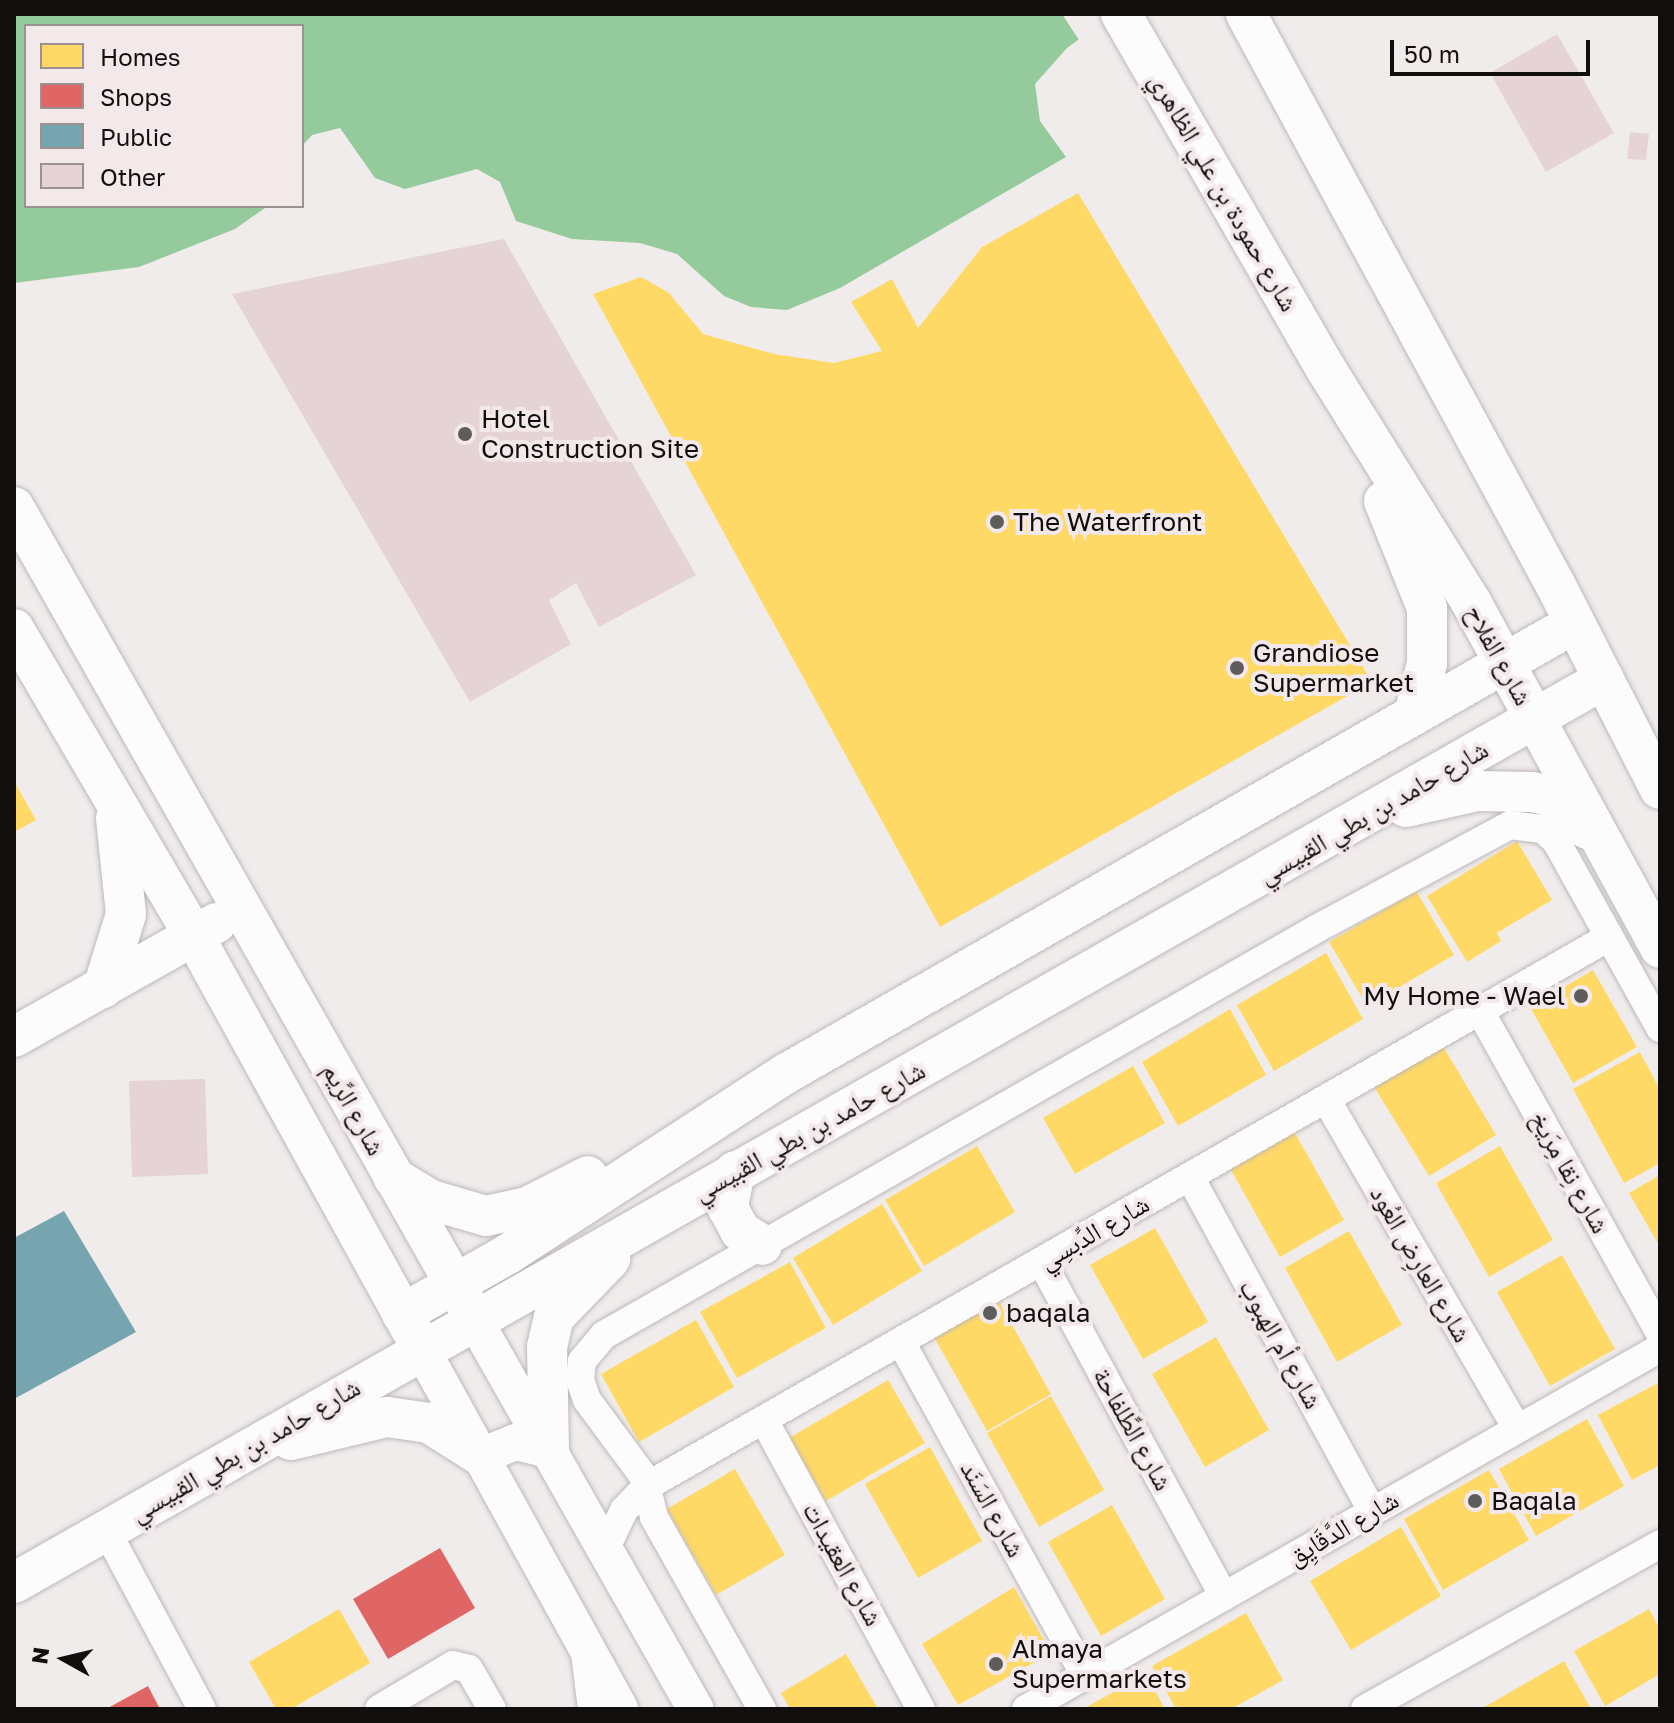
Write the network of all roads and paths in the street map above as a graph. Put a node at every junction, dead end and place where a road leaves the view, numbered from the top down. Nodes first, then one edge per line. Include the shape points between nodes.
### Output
1 (1121, 14) edge
2 (1246, 14) edge
3 (1326, 369) junction
4 (14, 507) edge
5 (1575, 623) junction
6 (14, 629) edge
7 (1504, 662) junction
8 (1604, 679) junction
9 (1414, 715) junction
10 (1534, 718) junction
11 (1660, 789) edge
12 (111, 792) junction
13 (1371, 816) junction
14 (1602, 843) junction
15 (241, 908) junction
16 (194, 936) junction
17 (1609, 937) junction
18 (1660, 948) edge
19 (103, 988) junction
20 (1480, 1011) junction
21 (1660, 1028) edge
22 (14, 1037) edge
23 (787, 1073) junction
24 (1326, 1099) junction
25 (735, 1171) junction
26 (393, 1177) junction
27 (1190, 1177) junction
28 (616, 1241) junction
29 (762, 1245) junction
30 (1041, 1261) junction
31 (454, 1284) junction
32 (402, 1314) junction
33 (474, 1319) junction
34 (1660, 1333) edge
35 (901, 1342) junction
36 (421, 1348) junction
37 (1660, 1348) edge
38 (764, 1420) junction
39 (1517, 1429) junction
40 (549, 1450) junction
41 (481, 1456) junction
42 (230, 1459) junction
43 (647, 1486) junction
44 (1373, 1512) junction
45 (106, 1530) junction
46 (1660, 1544) edge
47 (604, 1552) junction
48 (14, 1583) edge
49 (1224, 1596) junction
50 (583, 1644) junction
51 (1085, 1675) junction
52 (202, 1709) edge
53 (380, 1709) edge
54 (492, 1709) edge
55 (592, 1709) edge
56 (620, 1709) edge
57 (696, 1709) edge
58 (762, 1709) edge
59 (921, 1709) edge
60 (1026, 1709) edge
61 (1365, 1709) edge

1 - 3 main road, شارع حمودة بن علي الظاهري
2 - 5 main road
3 - 7 main road, شارع الفلاح
3 - 9 main road via 1422,586 1429,638
4 - 15 main road, شارع الرِّيم
5 - 7 main road, شارع حامد بن بطي القبيسي
5 - 8 main road
6 - 12 main road
7 - 9 main road, شارع حامد بن بطي القبيسي
7 - 10 main road, شارع الفلاح
8 - 10 main road, شارع حامد بن بطي القبيسي
8 - 11 main road
9 - 23 main road, شارع حامد بن بطي القبيسي
10 - 13 main road, شارع حامد بن بطي القبيسي
10 - 14 main road, شارع الفلاح
12 - 16 main road
12 - 19 main road via 127,891 123,933
13 - 14 main road via 1477,791 1532,792 1549,796
13 - 25 main road, شارع حامد بن بطي القبيسي
14 - 18 main road, شارع الفلاح
15 - 16 main road
15 - 26 main road, شارع الرِّيم
16 - 19 main road
16 - 32 main road
17 - 20 street, شارع الدِّبسِي
17 - 21 street
17 - 29 street via 1556,841 1543,829 1527,825 1494,830
19 - 22 main road
20 - 24 street, شارع الدِّبسِي
20 - 34 street, شارع نِقا مِرَيخ
23 - 26 main road via 527,1207 486,1216 431,1200
23 - 31 main road, شارع حامد بن بطي القبيسي
24 - 27 street, شارع الدِّبسِي
24 - 39 street, شارع العارِض العُود
25 - 28 main road, شارع حامد بن بطي القبيسي
25 - 29 main road via 728,1208 740,1231
26 - 31 main road, شارع الرِّيم
27 - 30 street, شارع الدِّبسِي
27 - 44 street, شارع أم الهبوب
28 - 33 main road, شارع حامد بن بطي القبيسي
28 - 40 main road via 602,1271 554,1317 547,1347
29 - 43 street via 604,1335 582,1361 580,1380 587,1400
30 - 35 street, شارع الدِّبسِي
30 - 49 street, شارع الطِّلفاحة
31 - 32 main road, شارع حامد بن بطي القبيسي
31 - 33 main road, شارع الرِّيم
32 - 36 main road
33 - 36 main road, شارع حامد بن بطي القبيسي
33 - 40 street, شارع الرِّيم
35 - 38 street, شارع الدِّبسِي
35 - 51 street, شارع السَنَد
36 - 41 street
36 - 42 main road, شارع حامد بن بطي القبيسي
37 - 39 street, شارع الدَّقَايِق
38 - 43 street, شارع الدِّبسِي
38 - 59 street, شارع العقيدات
39 - 44 street, شارع الدَّقَايِق
40 - 41 street via 515,1442
40 - 47 street, شارع الرِّيم
41 - 42 main road via 429,1423 387,1417 356,1421
41 - 50 street
42 - 45 main road, شارع حامد بن بطي القبيسي
43 - 47 street, شارع الدِّبسِي via 624,1510
43 - 58 street via 654,1517
44 - 49 street, شارع الدَّقَايِق
45 - 48 main road, شارع حامد بن بطي القبيسي
45 - 52 street
46 - 61 street
47 - 57 street, شارع الرِّيم
49 - 51 street, شارع الدَّقَايِق
50 - 55 street
50 - 56 street
51 - 60 street, شارع الدَّقَايِق
53 - 54 street via 453,1665 469,1669

